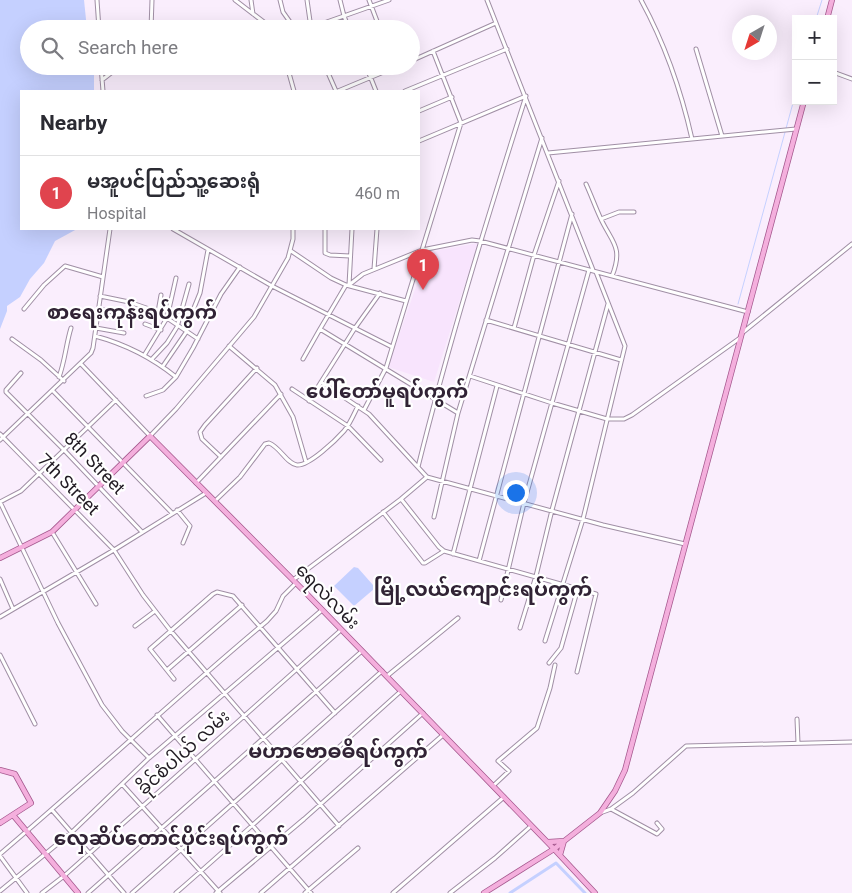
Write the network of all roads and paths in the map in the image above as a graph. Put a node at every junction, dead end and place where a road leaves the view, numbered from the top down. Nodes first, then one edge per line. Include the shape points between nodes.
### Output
1 (97, 0) edge
2 (152, 0) edge
3 (235, 0) edge
4 (251, 0) edge
5 (280, 0) edge
6 (308, 0) edge
7 (340, 0) edge
8 (369, 0) edge
9 (389, 0) edge
10 (487, 0) edge
11 (641, 0) edge
12 (832, 0) edge
13 (370, 6) junction
14 (253, 14) junction
15 (828, 15) edge
16 (344, 16) junction
17 (98, 20) edge
18 (151, 20) edge
19 (261, 20) edge
20 (289, 20) edge
21 (309, 20) edge
22 (332, 20) edge
23 (346, 20) edge
24 (376, 20) edge
25 (496, 23) junction
26 (507, 49) junction
27 (696, 49) dead end
28 (433, 51) junction
29 (420, 57) edge
30 (837, 74) edge
31 (102, 75) edge
32 (109, 75) edge
33 (290, 75) edge
34 (329, 75) edge
35 (370, 75) edge
36 (378, 75) edge
37 (444, 75) junction
38 (371, 78) junction
39 (852, 80) edge
40 (102, 81) junction
41 (103, 90) edge
42 (294, 90) edge
43 (337, 90) edge
44 (340, 90) edge
45 (376, 90) edge
46 (407, 90) edge
47 (526, 96) junction
48 (452, 97) junction
49 (803, 105) edge
50 (420, 111) edge
51 (461, 123) junction
52 (796, 129) junction
53 (722, 136) junction
54 (542, 138) junction
55 (692, 139) junction
56 (420, 141) edge
57 (548, 153) junction
58 (559, 181) junction
59 (586, 184) dead end
60 (634, 212) dead end
61 (572, 214) junction
62 (601, 219) junction
63 (110, 230) edge
64 (175, 230) edge
65 (293, 230) edge
66 (325, 230) edge
67 (352, 230) edge
68 (377, 230) edge
69 (480, 241) junction
70 (852, 244) edge
71 (508, 248) junction
72 (208, 250) junction
73 (422, 250) junction
74 (290, 251) junction
75 (534, 255) junction
76 (350, 256) junction
77 (559, 262) junction
78 (240, 268) junction
79 (374, 269) junction
80 (592, 270) junction
81 (612, 276) junction
82 (103, 277) junction
83 (176, 278) dead end
84 (189, 284) dead end
85 (348, 285) junction
86 (272, 286) junction
87 (380, 293) junction
88 (161, 294) dead end
89 (100, 296) junction
90 (406, 301) junction
91 (608, 304) junction
92 (24, 309) dead end
93 (99, 309) junction
94 (158, 312) junction
95 (748, 312) junction
96 (328, 315) junction
97 (140, 318) dead end
98 (167, 318) junction
99 (486, 320) junction
100 (145, 324) dead end
101 (178, 325) junction
102 (71, 328) dead end
103 (96, 328) junction
104 (355, 328) junction
105 (514, 328) junction
106 (320, 329) junction
107 (161, 330) junction
108 (186, 330) junction
109 (124, 333) dead end
110 (95, 336) junction
111 (539, 336) junction
112 (741, 336) junction
113 (12, 339) dead end
114 (198, 339) junction
115 (345, 344) junction
116 (568, 344) junction
117 (229, 346) junction
118 (392, 346) junction
119 (595, 352) junction
120 (145, 354) junction
121 (152, 359) junction
122 (303, 359) dead end
123 (621, 360) junction
124 (81, 364) junction
125 (163, 366) junction
126 (257, 368) junction
127 (386, 368) junction
128 (21, 373) dead end
129 (59, 376) junction
130 (176, 376) junction
131 (470, 376) junction
132 (64, 381) junction
133 (321, 382) junction
134 (497, 386) junction
135 (292, 389) dead end
136 (52, 391) junction
137 (281, 394) junction
138 (524, 394) junction
139 (146, 396) dead end
140 (116, 400) junction
141 (434, 400) junction
142 (309, 401) junction
143 (552, 404) junction
144 (358, 406) junction
145 (364, 410) junction
146 (579, 412) junction
147 (458, 413) junction
148 (28, 414) junction
149 (607, 419) junction
150 (348, 426) junction
151 (88, 427) junction
152 (150, 436) junction
153 (1, 437) edge
154 (64, 450) junction
155 (221, 456) junction
156 (381, 460) dead end
157 (123, 462) junction
158 (306, 462) junction
159 (418, 467) junction
160 (39, 474) junction
161 (427, 477) junction
162 (443, 481) junction
163 (196, 482) junction
164 (99, 486) junction
165 (469, 488) junction
166 (206, 493) junction
167 (496, 496) junction
168 (402, 499) junction
169 (214, 501) junction
170 (0, 502) edge
171 (524, 503) junction
172 (75, 509) junction
173 (177, 510) junction
174 (552, 510) junction
175 (383, 512) junction
176 (172, 513) junction
177 (434, 517) dead end
178 (583, 519) junction
179 (52, 532) junction
180 (142, 532) junction
181 (183, 543) dead end
182 (685, 544) junction
183 (21, 548) junction
184 (114, 550) junction
185 (444, 551) junction
186 (453, 554) junction
187 (0, 558) edge
188 (479, 561) junction
189 (508, 569) junction
190 (76, 571) junction
191 (536, 576) junction
192 (0, 579) edge
193 (295, 582) junction
194 (563, 583) junction
195 (578, 588) junction
196 (43, 592) junction
197 (500, 600) dead end
198 (96, 604) dead end
199 (242, 606) junction
200 (13, 609) junction
201 (322, 610) junction
202 (155, 611) junction
203 (0, 617) edge
204 (458, 618) dead end
205 (135, 626) dead end
206 (260, 626) junction
207 (520, 628) dead end
208 (170, 630) junction
209 (342, 630) junction
210 (545, 641) dead end
211 (279, 647) junction
212 (188, 651) junction
213 (362, 651) junction
214 (0, 655) edge
215 (549, 663) dead end
216 (554, 665) dead end
217 (297, 669) junction
218 (167, 670) junction
219 (382, 671) junction
220 (206, 672) junction
221 (577, 672) dead end
222 (386, 676) junction
223 (174, 679) dead end
224 (316, 691) junction
225 (401, 691) junction
226 (224, 694) junction
227 (335, 713) junction
228 (422, 713) junction
229 (157, 715) junction
230 (244, 716) junction
231 (797, 719) dead end
232 (35, 724) dead end
233 (443, 735) junction
234 (176, 736) junction
235 (263, 738) junction
236 (130, 739) junction
237 (852, 742) edge
238 (798, 744) junction
239 (149, 758) junction
240 (196, 759) junction
241 (281, 760) junction
242 (0, 770) edge
243 (301, 780) junction
244 (214, 781) junction
245 (122, 784) junction
246 (493, 786) junction
247 (504, 797) junction
248 (233, 803) junction
249 (321, 804) junction
250 (142, 806) junction
251 (611, 809) junction
252 (52, 810) junction
253 (600, 813) junction
254 (13, 815) junction
255 (0, 823) edge
256 (656, 823) dead end
257 (532, 825) junction
258 (253, 826) junction
259 (340, 826) junction
260 (162, 828) junction
261 (26, 832) junction
262 (72, 832) junction
263 (564, 841) junction
264 (548, 842) junction
265 (270, 846) junction
266 (358, 848) dead end
267 (554, 848) junction
268 (181, 850) junction
269 (90, 853) junction
270 (44, 854) junction
271 (0, 855) edge
272 (560, 855) junction
273 (290, 869) junction
274 (200, 872) junction
275 (64, 876) junction
276 (108, 876) junction
277 (16, 877) junction
278 (0, 890) edge
279 (218, 892) edge
280 (308, 892) edge
281 (27, 893) edge
282 (42, 893) edge
283 (78, 893) edge
284 (88, 893) edge
285 (124, 893) edge
286 (132, 893) edge
287 (176, 893) edge
288 (261, 893) edge
289 (394, 893) edge
290 (450, 893) edge
291 (484, 893) edge
292 (595, 893) edge

1 - 17 street
2 - 18 street
3 - 14 street
4 - 14 street
5 - 20 street
6 - 21 street
7 - 16 street
8 - 13 street
9 - 13 street
10 - 25 street
11 - 55 street via 672,66
12 - 15 main road
13 - 16 street
13 - 24 street
14 - 19 street
16 - 22 street
16 - 23 street
25 - 26 street
25 - 28 street
26 - 37 street
26 - 47 street
27 - 53 street
28 - 29 street
28 - 37 street
30 - 39 street
31 - 40 street
32 - 40 street
33 - 42 street
34 - 43 street
35 - 38 street
36 - 38 street
37 - 46 street
37 - 48 street
38 - 44 street
38 - 45 street
40 - 41 street
47 - 51 street
47 - 54 street
47 - 69 street
48 - 50 street
48 - 51 street
49 - 52 main road
51 - 56 street
51 - 73 street
52 - 53 street
52 - 95 main road
53 - 55 street
54 - 57 street
54 - 71 street
55 - 57 street
57 - 58 street
58 - 61 street
58 - 75 street
59 - 62 street
60 - 62 street via 619,212
61 - 77 street
61 - 80 street
62 - 81 street via 616,245 617,263
63 - 82 street
64 - 72 street
65 - 74 street
66 - 76 street via 325,253
67 - 76 street
68 - 79 street
69 - 71 street
69 - 73 street
69 - 141 street
70 - 112 street
71 - 75 street
71 - 99 street
72 - 78 street
72 - 108 street via 200,293
73 - 79 street
73 - 90 street
74 - 85 street via 331,278
74 - 86 street
75 - 77 street
75 - 105 street
76 - 85 street
77 - 80 street
77 - 111 street
78 - 86 street
78 - 114 street via 221,294
79 - 85 street
80 - 81 street
80 - 91 street
80 - 116 street
81 - 95 street
82 - 89 street
82 - 92 street via 65,266
83 - 98 street
84 - 101 street
85 - 87 street
85 - 96 street
86 - 96 street
86 - 117 street via 254,317
87 - 90 street
87 - 104 street
88 - 94 street
89 - 93 street
89 - 94 street
90 - 118 street
91 - 119 street
91 - 123 street via 624,346
93 - 97 street
93 - 103 street
94 - 98 street
95 - 112 main road
96 - 104 street
96 - 106 street
98 - 101 street
98 - 107 street
99 - 105 street
99 - 131 street
100 - 107 street
101 - 108 street
101 - 121 street
102 - 129 street
103 - 109 street
103 - 110 street
104 - 115 street
104 - 118 street
105 - 111 street
106 - 115 street
106 - 122 street
107 - 120 street
108 - 114 street
108 - 125 street
110 - 120 street
110 - 124 street via 91,353
111 - 116 street
111 - 138 street
112 - 149 street via 632,415 624,419
112 - 182 main road
113 - 129 street
114 - 130 street
115 - 127 street
115 - 133 street
116 - 119 street
116 - 143 street
117 - 126 street
117 - 152 street
118 - 127 street
119 - 123 street
119 - 146 street
120 - 121 street
121 - 125 street
123 - 149 street
124 - 132 street
124 - 140 street, ရေလဲလမ်း
125 - 130 street
126 - 137 street
126 - 155 street via 200,432 202,439
127 - 141 street
127 - 145 street
128 - 148 street, 8th Street via 5,391
129 - 132 street
130 - 139 street via 163,390
131 - 134 street
131 - 147 street
132 - 136 street
133 - 142 street
133 - 144 street
134 - 138 street
134 - 165 street
135 - 142 street
136 - 148 street
136 - 151 street
137 - 155 street
137 - 158 street via 293,417
138 - 143 street
138 - 167 street
140 - 151 street
140 - 152 street, ရေလဲလမ်း
141 - 147 street
141 - 159 street
142 - 150 street
143 - 146 street
143 - 171 street
144 - 145 street
144 - 150 street
145 - 159 street
146 - 149 street
146 - 174 street
147 - 162 street
148 - 153 street
148 - 154 street, 8th Street
149 - 178 street
150 - 156 street
150 - 158 street
151 - 154 street
151 - 157 street
152 - 157 main road
152 - 163 main road, ရေလဲလမ်း
153 - 160 street, 7th Street
154 - 160 street
154 - 164 street, 8th Street
155 - 163 street
157 - 164 main road
157 - 176 street
158 - 169 street via 294,464 274,444 265,444 240,477
159 - 161 street
160 - 170 street via 21,491
160 - 172 street, 7th Street
161 - 162 street
161 - 168 street
162 - 165 street
162 - 177 street
163 - 166 main road, ရေလဲလမ်း
164 - 172 main road
164 - 180 street, 8th Street
165 - 167 street
165 - 186 street
166 - 169 main road, ရေလဲလမ်း
166 - 173 street
167 - 171 street
167 - 188 street
168 - 175 street
168 - 185 street
169 - 193 main road, ရေလဲလမ်း
170 - 183 street
171 - 174 street
171 - 189 street
172 - 179 main road
172 - 184 street, 7th Street
173 - 176 street
173 - 181 street via 190,526
174 - 178 street
174 - 191 street
175 - 185 street via 423,563
175 - 193 street
176 - 180 street
178 - 182 street
178 - 194 street
179 - 183 main road
179 - 190 street
180 - 184 street
182 - 253 main road via 625,770
183 - 187 main road
183 - 196 street
184 - 190 street
184 - 202 street, 7th Street
185 - 186 street
186 - 188 street
188 - 189 street
189 - 191 street
189 - 197 street
190 - 196 street
190 - 198 street
191 - 194 street
191 - 207 street
192 - 200 street
193 - 201 main road, ရေလဲလမ်း
193 - 206 street via 276,611
194 - 195 street
194 - 210 street
195 - 215 street via 561,648
195 - 221 street via 597,595
196 - 200 street
196 - 236 street via 102,705
199 - 206 street
199 - 208 street via 231,594 215,593
199 - 212 street
200 - 203 street
201 - 209 main road, ရေလဲလမ်း
201 - 211 street
202 - 205 street
202 - 208 street, 7th Street
204 - 222 street
206 - 211 street
206 - 220 street
208 - 212 street, 7th Street
208 - 218 street via 149,649
209 - 213 main road, ရေလဲလမ်း
209 - 217 street, ခိုင်စံပါယ် လမ်း
211 - 217 street
211 - 226 street
212 - 218 street
212 - 220 street, 7th Street
213 - 219 main road, ရေလဲလမ်း
213 - 224 street
214 - 232 street
216 - 246 street via 537,728 498,761 509,771
217 - 224 street
217 - 230 street, ခိုင်စံပါယ် လမ်း
218 - 223 street
219 - 222 main road, ရေလဲလမ်း
219 - 227 street
220 - 226 street, 7th Street
220 - 229 street
222 - 225 main road, ရေလဲလမ်း
224 - 227 street
224 - 235 street
225 - 228 main road, ရေလဲလမ်း
225 - 243 street
226 - 230 street, 7th Street
226 - 234 street
227 - 241 street
228 - 233 main road, ရေလဲလမ်း
228 - 249 street
229 - 234 street
229 - 236 street
230 - 235 street, 7th Street
230 - 240 street, ခိုင်စံပါယ် လမ်း
231 - 238 street
233 - 246 main road, ရေလဲလမ်း
233 - 259 street
234 - 239 street
234 - 240 street
235 - 241 street, 7th Street
235 - 244 street
236 - 239 street
236 - 252 street
237 - 238 street
238 - 251 street via 686,746
239 - 245 street
240 - 244 street
240 - 250 street, ခိုင်စံပါယ် လမ်း
241 - 243 street, 7th Street
241 - 248 street
242 - 254 main road via 15,774 31,803
243 - 249 street, 7th Street
243 - 258 street
244 - 248 street
244 - 260 street
245 - 250 street
245 - 262 street
246 - 247 main road, ရေလဲလမ်း
247 - 257 main road, ရေလဲလမ်း
247 - 289 street
248 - 258 street
248 - 268 street
249 - 259 street, 7th Street
249 - 265 street
250 - 260 street
250 - 269 street, ခိုင်စံပါယ် လမ်း
251 - 253 street
251 - 256 street via 657,834 662,829
252 - 261 street
252 - 262 street
253 - 263 main road
254 - 255 main road
254 - 261 main road
257 - 264 main road, ရေလဲလမ်း
257 - 290 street
258 - 265 street
258 - 274 street
259 - 273 street
260 - 268 street
260 - 276 street
261 - 270 main road
261 - 271 street
262 - 269 street
262 - 270 street
263 - 264 main road
263 - 267 main road
263 - 272 main road
264 - 267 main road, ရေလဲလမ်း
265 - 273 street
265 - 279 street
266 - 280 street
267 - 272 main road, ရေလဲလမ်း
267 - 291 main road
268 - 274 street
268 - 286 street
269 - 275 street, ခိုင်စံပါယ် လမ်း
269 - 276 street
270 - 275 main road
270 - 277 street
271 - 277 street
272 - 292 main road, ရေလဲလမ်း
273 - 280 street
273 - 288 street
274 - 279 street
274 - 287 street
275 - 282 street, ခိုင်စံပါယ် လမ်း
275 - 283 main road
276 - 284 street
276 - 285 street
277 - 278 street
277 - 281 street

